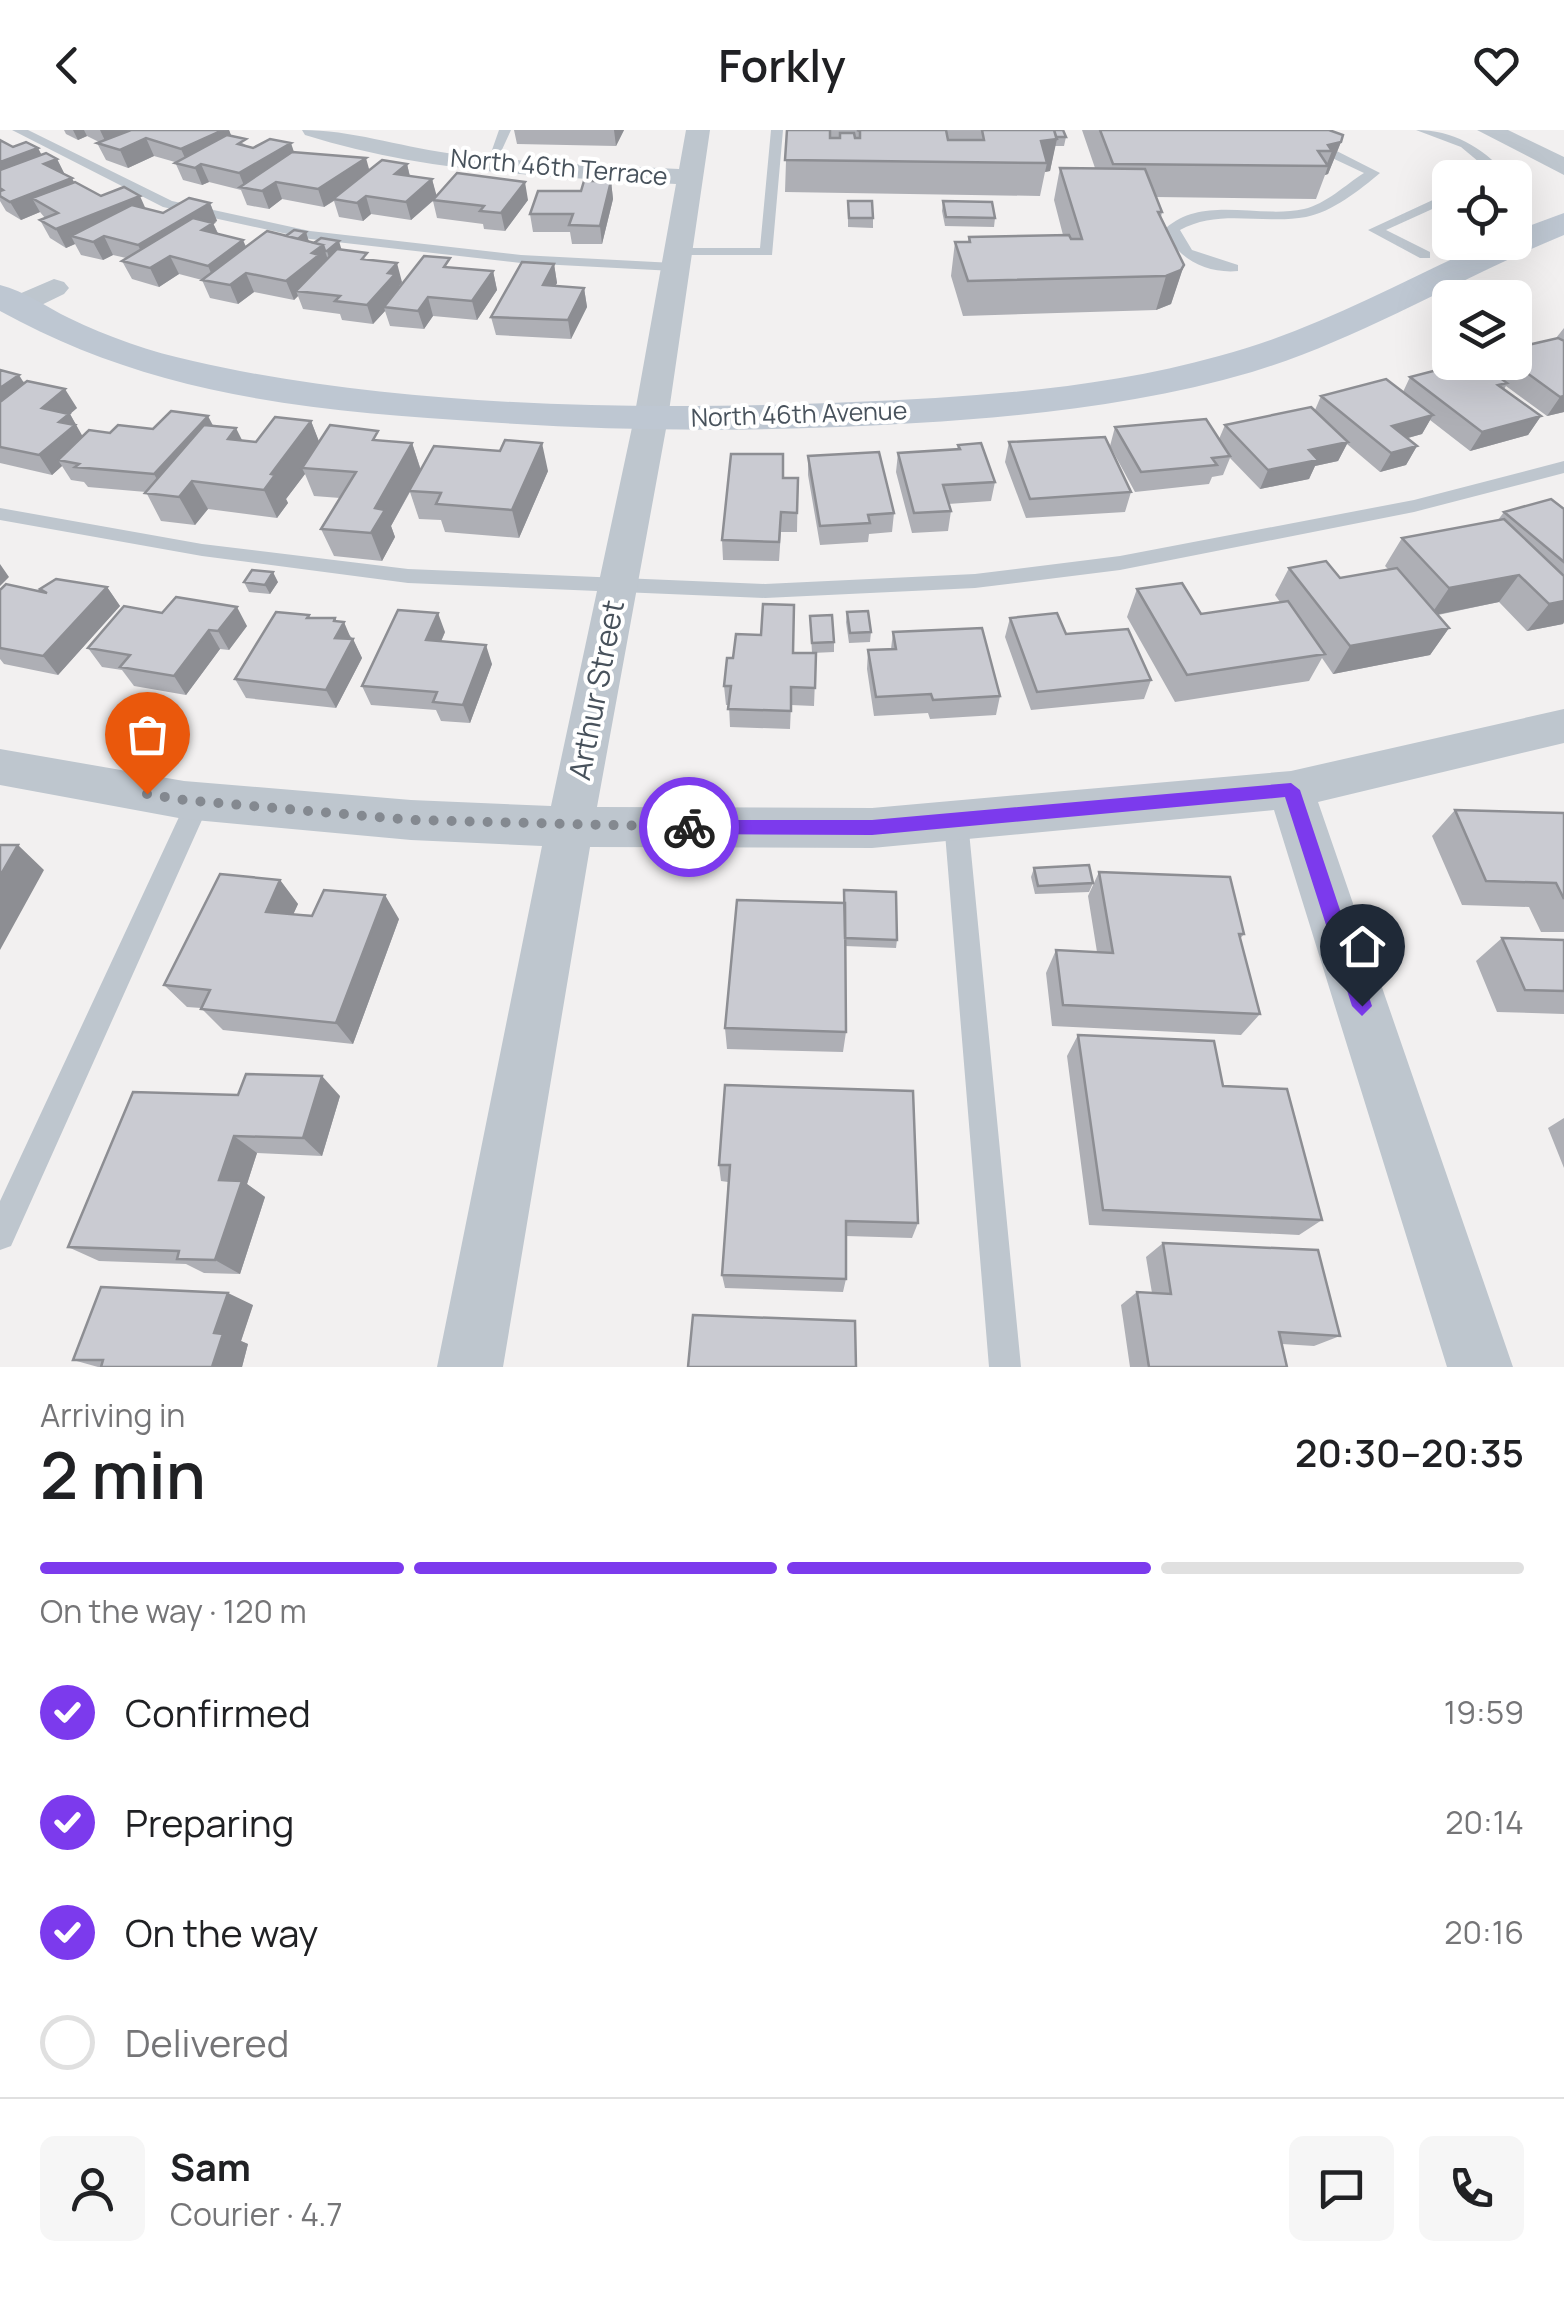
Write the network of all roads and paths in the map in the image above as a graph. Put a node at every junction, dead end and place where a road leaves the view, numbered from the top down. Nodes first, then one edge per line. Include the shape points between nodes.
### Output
1 (18, 130) edge
2 (505, 130) edge
3 (698, 130) edge
4 (777, 130) edge
5 (1422, 130) edge
6 (321, 131) edge
7 (1492, 132) edge
8 (1465, 144) junction
9 (1317, 146) edge
10 (1484, 160) edge
11 (490, 164) junction
12 (1564, 168) edge
13 (688, 177) junction
14 (1564, 196) edge
15 (1432, 204) edge
16 (1532, 208) edge
17 (1564, 222) edge
18 (1432, 247) edge
19 (1432, 252) edge
20 (675, 260) junction
21 (1233, 268) dead end
22 (10, 289) edge
23 (653, 405) junction
24 (1564, 467) edge
25 (0, 514) edge
26 (617, 587) junction
27 (1564, 726) edge
28 (0, 767) edge
29 (1291, 790) junction
30 (198, 802) junction
31 (956, 821) junction
32 (570, 827) junction
33 (0, 1235) edge
34 (470, 1367) edge
35 (1006, 1367) edge
36 (1480, 1367) edge

1 - 20 lane via 168,204 310,235 502,258
2 - 11 lane
3 - 13 street, Arthur Street
4 - 20 lane via 767,252
5 - 8 lane
6 - 11 street, North 46th Terrace
7 - 8 lane
7 - 12 street
8 - 10 lane
9 - 21 lane via 1374,173 1309,212 1198,214 1173,228 1187,254
11 - 13 street, North 46th Terrace
13 - 20 street, Arthur Street
14 - 16 street
15 - 18 lane via 1376,230
17 - 23 street, North 46th Avenue via 1322,334 1175,380 1012,404 855,415
19 - 23 street, North 46th Avenue via 1256,328 1118,363 1010,379
20 - 23 street, Arthur Street
22 - 23 street, North 46th Avenue via 54,288 136,326 288,364
22 - 23 street, North 46th Avenue via 54,326 130,355 256,386 436,407
23 - 26 street, Arthur Street
24 - 26 lane via 1414,506 1120,563 918,584
25 - 26 lane via 202,550 408,576
26 - 32 street, Arthur Street
27 - 29 street
28 - 30 street
29 - 31 street
29 - 36 street
30 - 32 street
30 - 33 lane
31 - 32 street via 872,828
31 - 35 lane
32 - 34 street, Arthur Street

